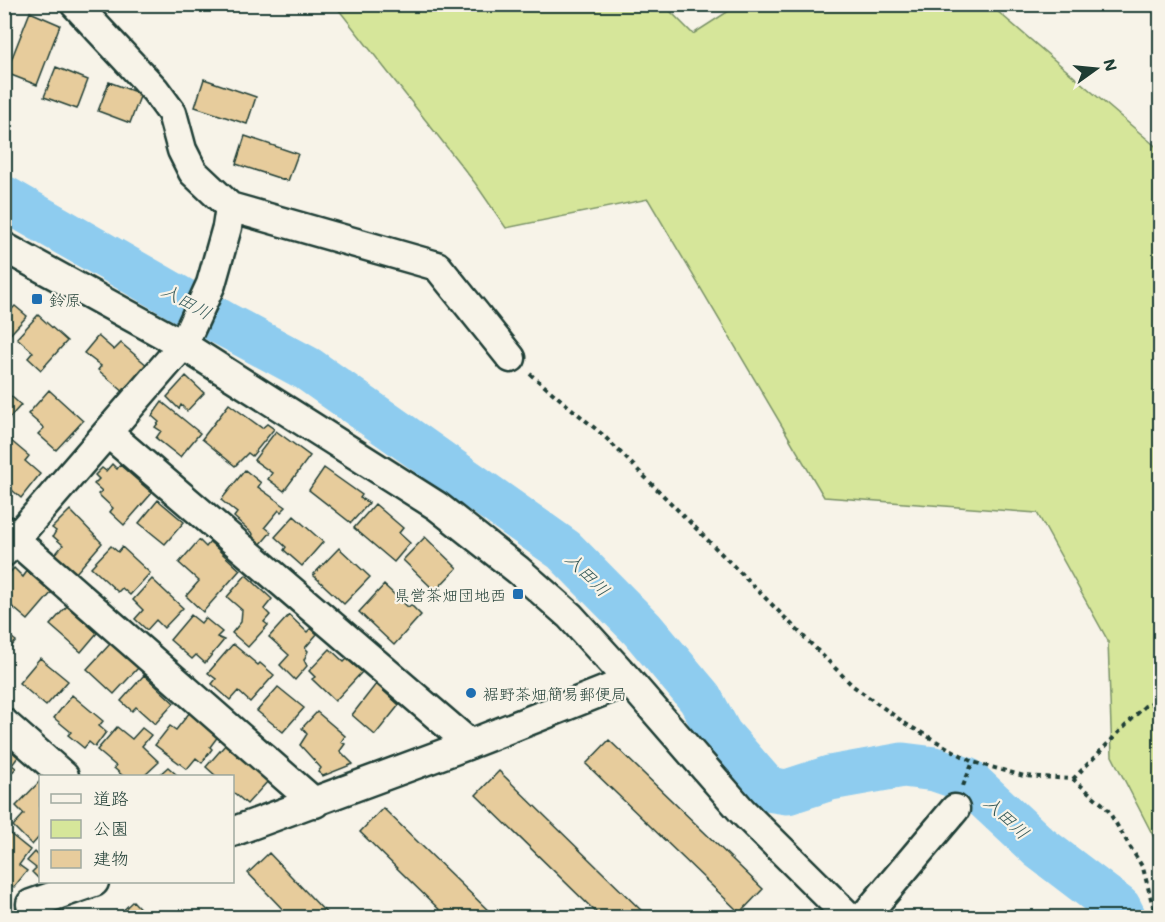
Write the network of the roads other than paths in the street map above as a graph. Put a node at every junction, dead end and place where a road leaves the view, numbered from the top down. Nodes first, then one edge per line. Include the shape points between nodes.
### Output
1 (75, 4) edge
2 (230, 207) junction
3 (4, 247) edge
4 (183, 345) junction
5 (510, 358) road end
6 (108, 433) junction
7 (8, 540) edge
8 (629, 681) junction
9 (4, 723) edge
10 (470, 744) junction
11 (62, 775) edge
12 (315, 802) junction
13 (955, 809) dead end
14 (234, 831) edge
15 (91, 883) edge
16 (36, 918) edge
17 (850, 918) edge
18 (863, 918) edge

1 - 2 street via 172,113 193,172
2 - 4 street via 211,284
2 - 5 street via 437,266
3 - 4 street
4 - 6 street
4 - 8 street via 437,506 570,616
6 - 7 street
6 - 10 street
7 - 12 street
8 - 10 street
8 - 17 street via 742,811
9 - 11 street
10 - 12 street
12 - 14 street
13 - 18 street
15 - 16 street via 31,904

